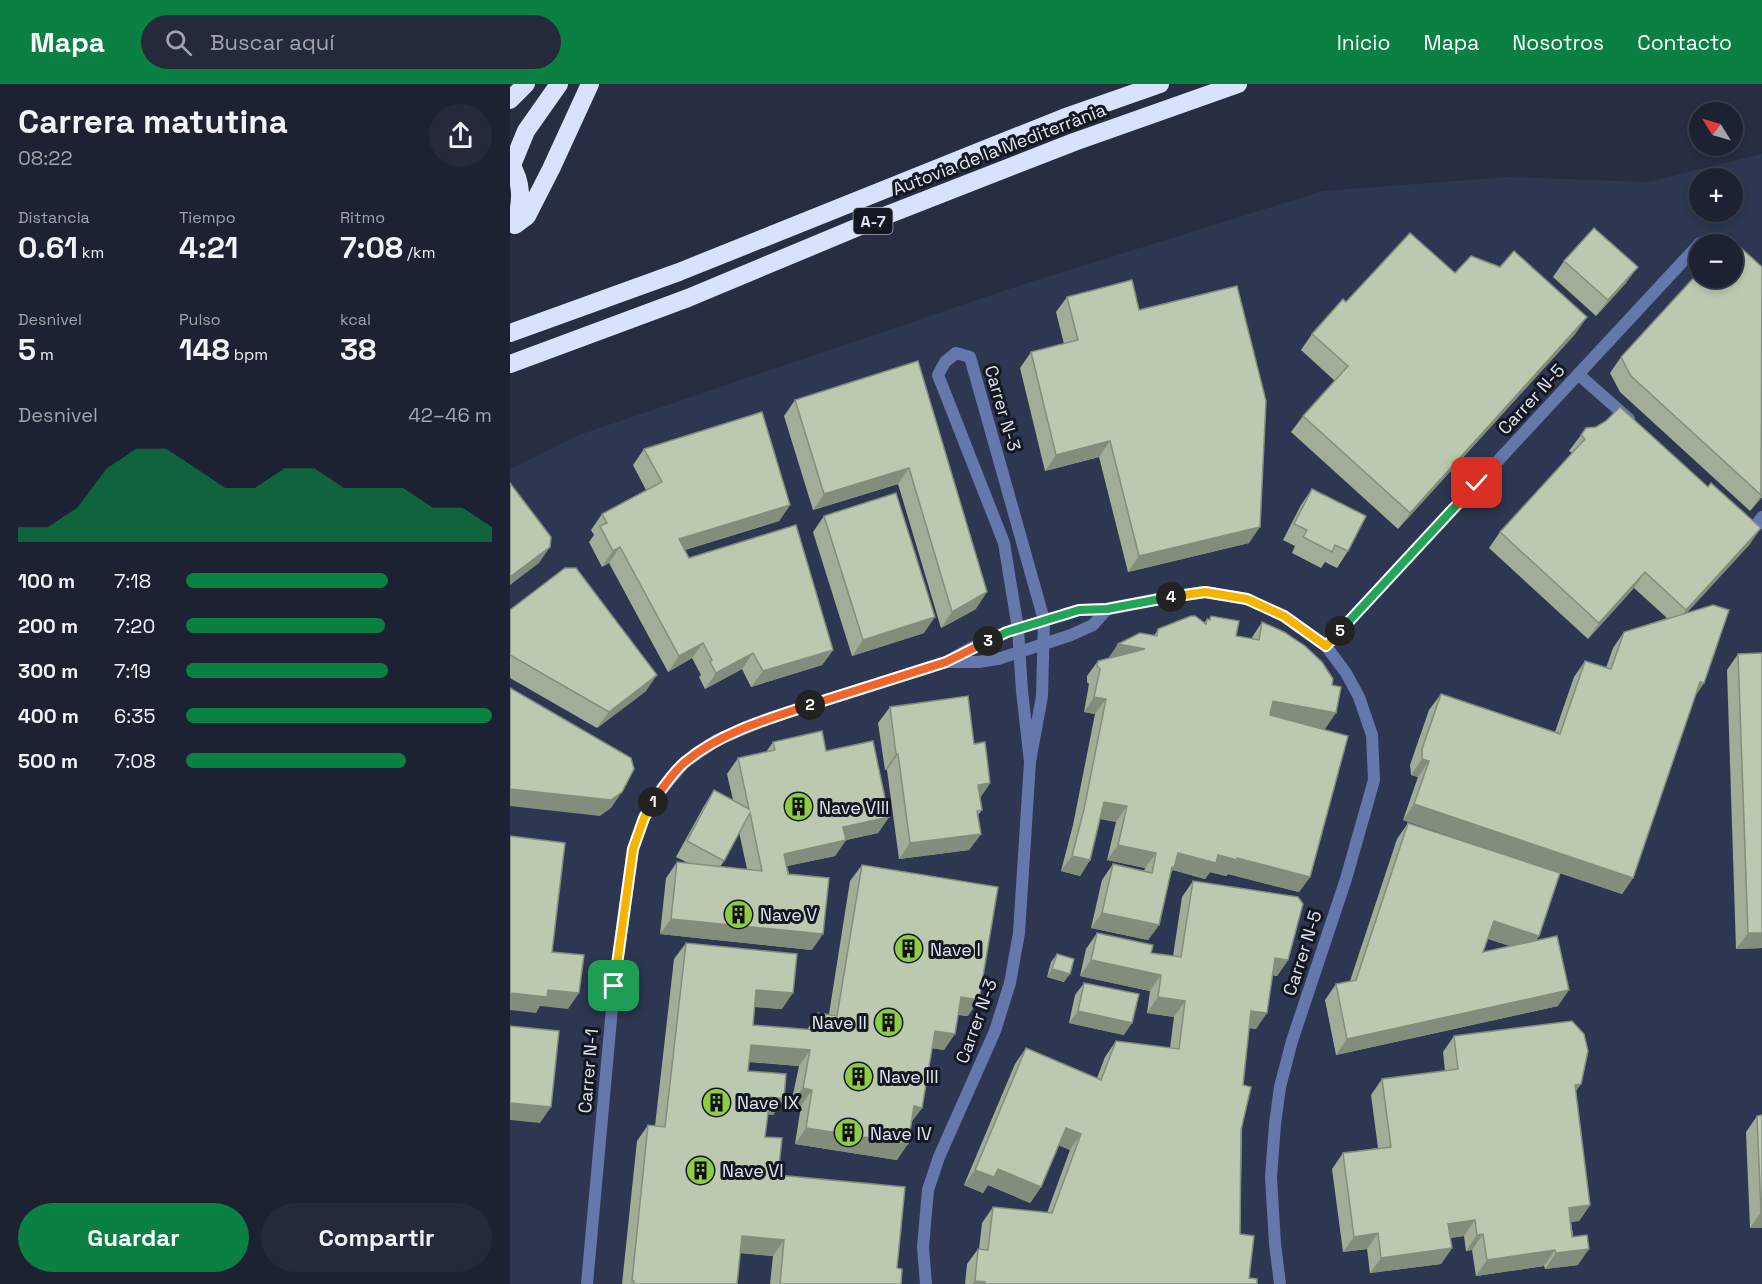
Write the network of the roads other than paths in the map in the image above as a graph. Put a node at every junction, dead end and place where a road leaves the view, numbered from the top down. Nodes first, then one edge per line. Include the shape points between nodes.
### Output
1 (525, 84) edge
2 (559, 84) edge
3 (590, 84) edge
4 (1160, 84) edge
5 (1238, 84) edge
6 (510, 100) edge
7 (511, 164) edge
8 (513, 229) edge
9 (1689, 255) edge
10 (510, 333) edge
11 (510, 364) edge
12 (1578, 374) junction
13 (1639, 428) edge
14 (1735, 513) edge
15 (1762, 518) edge
16 (1107, 609) junction
17 (1044, 620) junction
18 (1018, 629) junction
19 (1044, 644) junction
20 (1326, 646) junction
21 (1020, 652) junction
22 (946, 662) junction
23 (1030, 762) junction
24 (587, 1284) edge
25 (926, 1284) edge
26 (1280, 1284) edge

1 - 6 highway
2 - 7 highway via 526,131
3 - 8 highway via 527,216
4 - 10 highway, Autovia de la Mediterrània / A-7 via 1064,118 679,272
5 - 11 highway, Autovia de la Mediterrània / A-7 via 1074,142 688,298
7 - 8 highway via 520,184 521,205
9 - 12 street, Carrer N-5
12 - 13 street
12 - 20 street, Carrer N-5
14 - 15 street via 1753,529
16 - 17 street, Carrer N-1 via 1079,610
16 - 19 street, Carrer N-1 via 1093,624
16 - 20 street, Carrer N-5 via 1205,592 1247,599 1284,616
17 - 18 street, Carrer N-1
17 - 18 street, Carrer N-3 via 970,357 956,353 945,362 939,375 1004,543
17 - 19 street, Carrer N-3
18 - 21 street, Carrer N-3
18 - 22 street, Carrer N-1
19 - 21 street, Carrer N-1
19 - 23 street, Carrer N-3 via 1042,696
20 - 26 street, Carrer N-5 via 1362,707 1372,735 1374,780 1280,1087 1271,1177
21 - 22 street, Carrer N-1 via 978,662
21 - 23 street, Carrer N-3
22 - 24 street, Carrer N-1 via 770,717 717,740 684,763 644,818 633,849 614,986
23 - 25 street, Carrer N-3 via 1019,933 1010,983 995,1031 928,1190 923,1246

